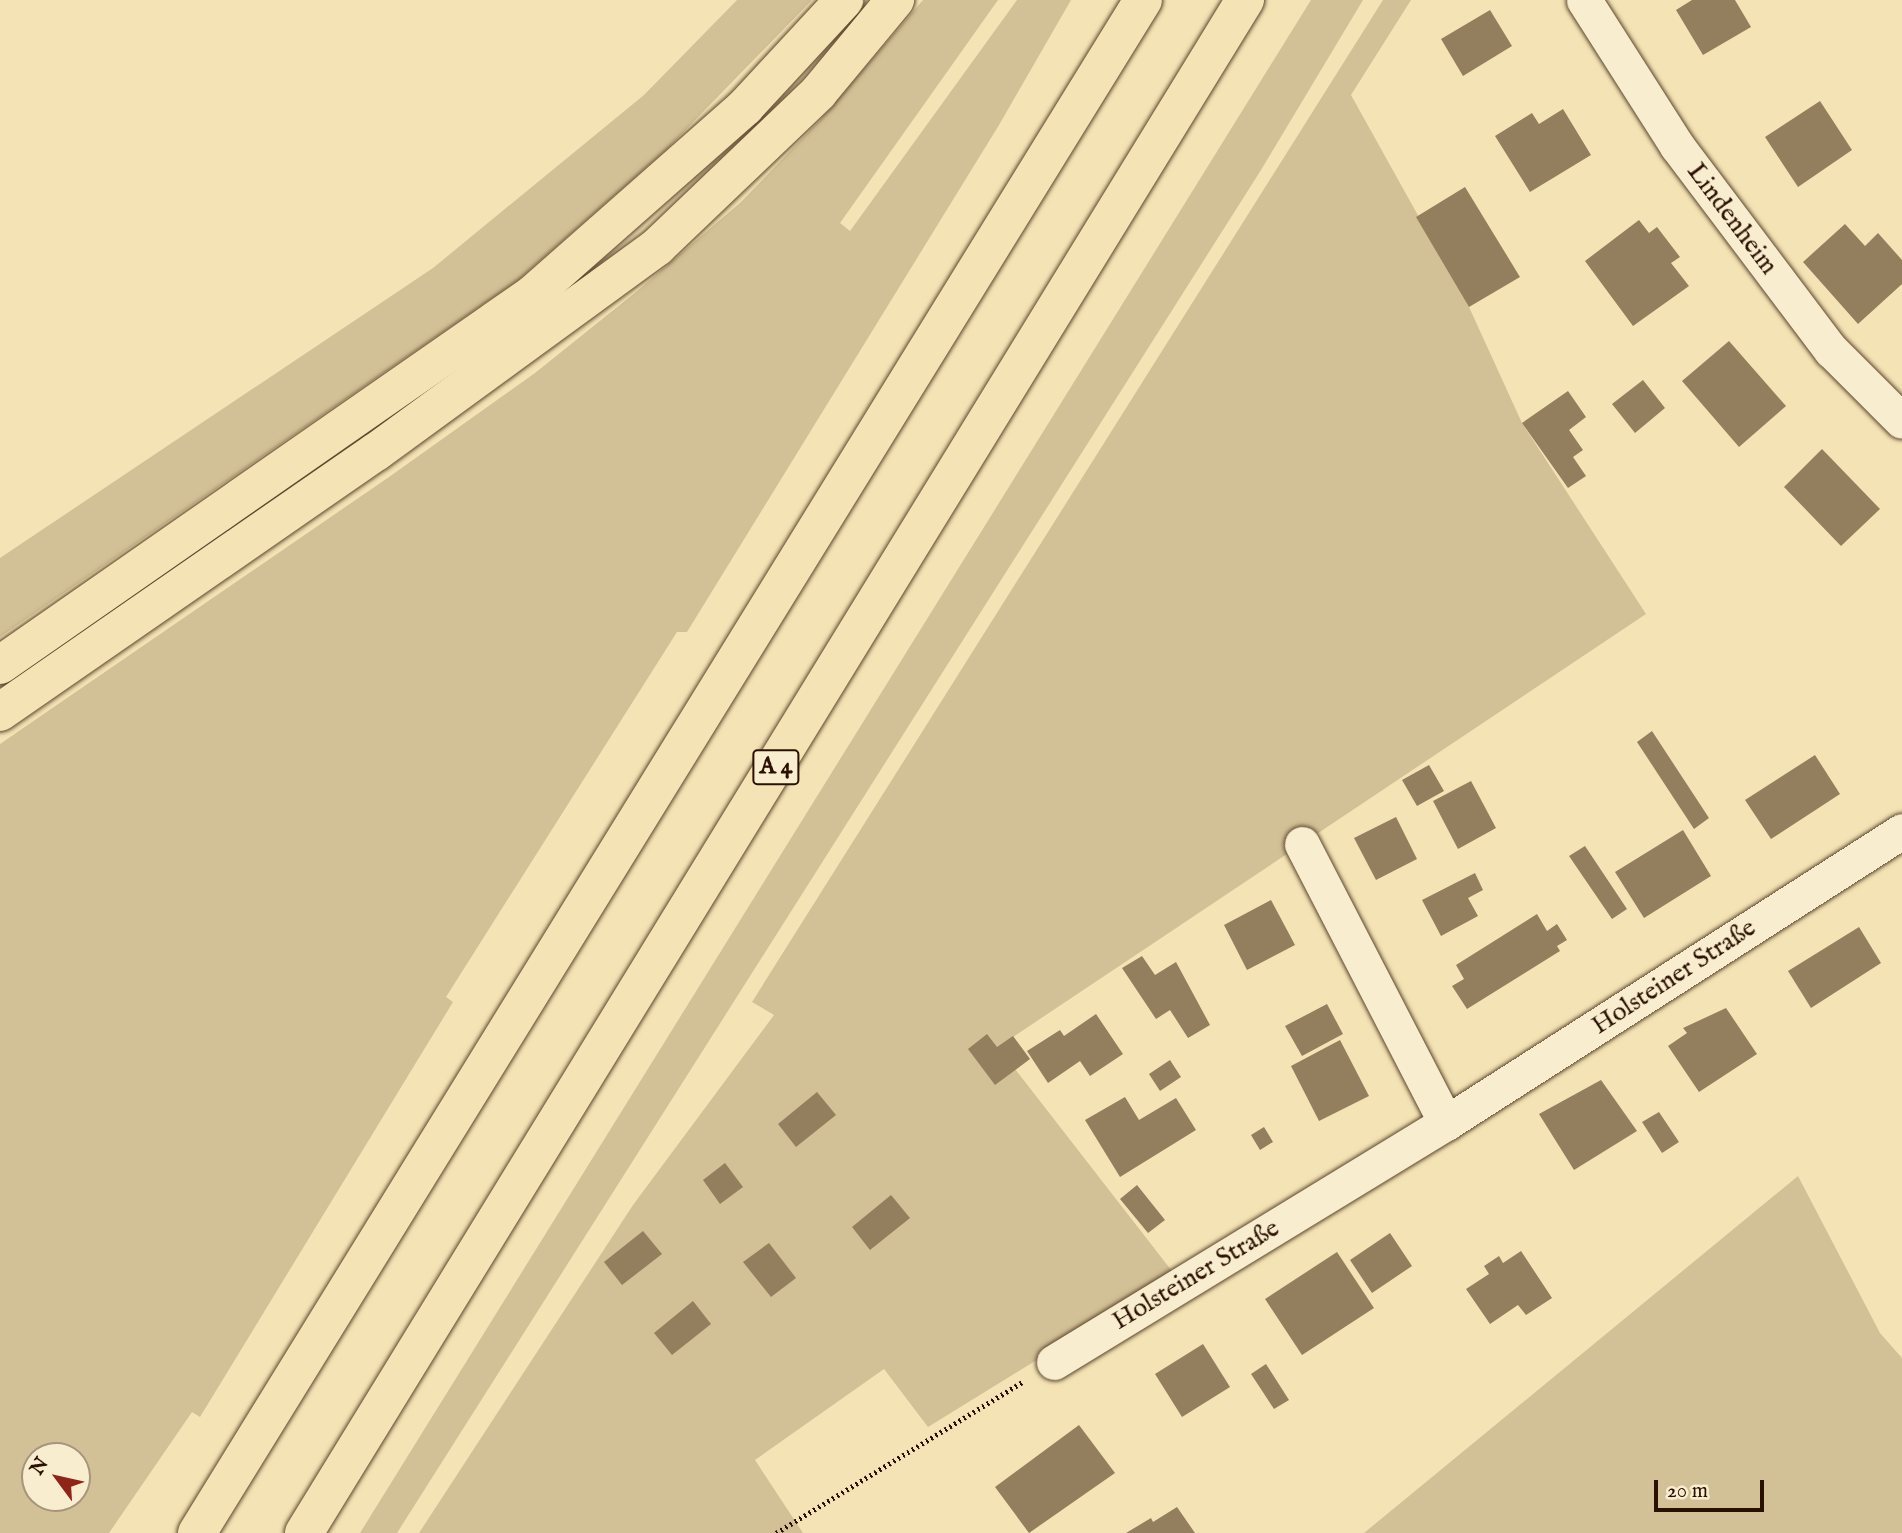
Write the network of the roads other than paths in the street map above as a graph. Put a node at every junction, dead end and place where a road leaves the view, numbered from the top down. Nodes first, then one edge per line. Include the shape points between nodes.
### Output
1 (844, 0) edge
2 (895, 0) edge
3 (1143, 0) edge
4 (1245, 0) edge
5 (1584, 0) edge
6 (1902, 421) edge
7 (0, 664) edge
8 (0, 712) edge
9 (1902, 831) edge
10 (1302, 844) dead end
11 (1446, 1123) junction
12 (1054, 1362) road end
13 (234, 1472) junction
14 (181, 1533) edge
15 (197, 1533) edge
16 (304, 1533) edge

1 - 7 highway via 746,107 533,294
2 - 8 highway via 818,93 657,247 376,452
3 - 13 highway
4 - 16 highway, A 4
5 - 6 street, Lindenheim via 1676,146 1831,350
9 - 11 street, Holsteiner Straße
10 - 11 street
11 - 12 street, Holsteiner Straße
13 - 14 highway
13 - 15 highway

